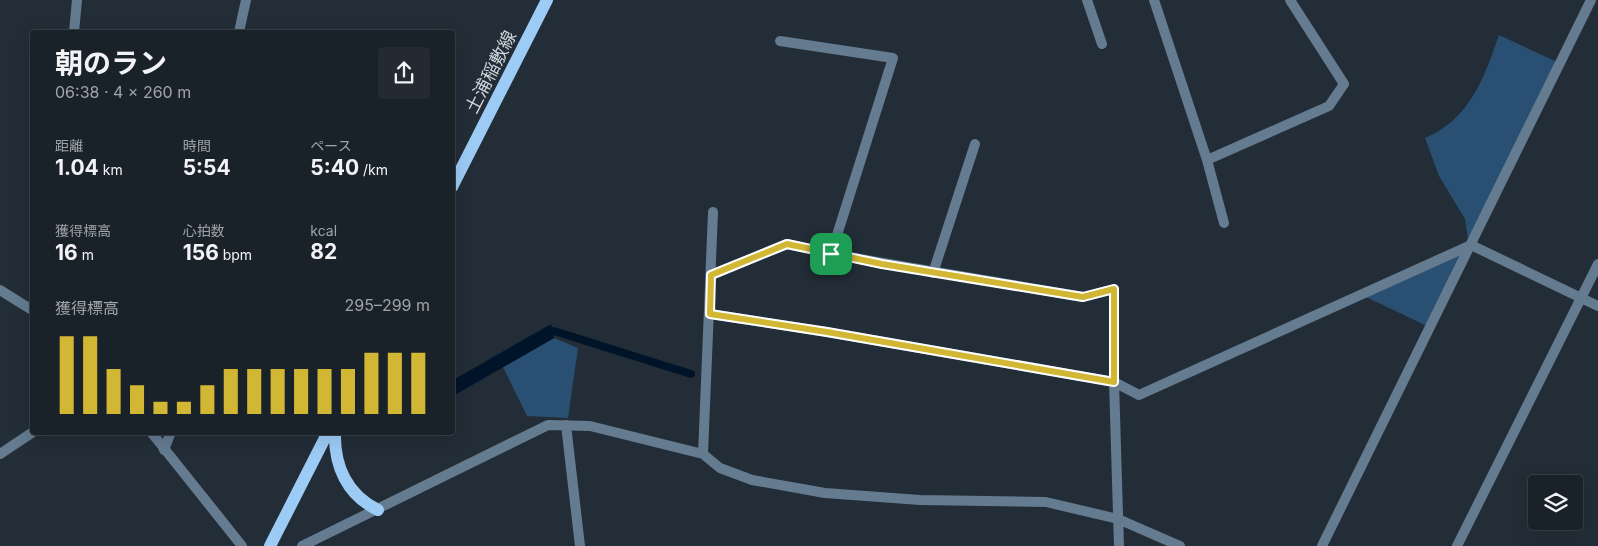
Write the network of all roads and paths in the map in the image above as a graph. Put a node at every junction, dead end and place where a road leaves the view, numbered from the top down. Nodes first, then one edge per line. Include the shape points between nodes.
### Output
1 (77, 0) edge
2 (246, 0) edge
3 (547, 0) edge
4 (1087, 0) edge
5 (1154, 0) edge
6 (1290, 0) edge
7 (1591, 0) edge
8 (74, 30) edge
9 (239, 30) edge
10 (780, 41) dead end
11 (1102, 44) dead end
12 (975, 144) dead end
13 (1207, 160) junction
14 (455, 181) edge
15 (713, 212) dead end
16 (1224, 223) dead end
17 (1471, 245) junction
18 (831, 254) junction
19 (1598, 264) edge
20 (933, 272) junction
21 (711, 275) junction
22 (0, 290) edge
23 (1582, 298) junction
24 (1598, 306) edge
25 (30, 309) edge
26 (710, 314) junction
27 (1114, 382) junction
28 (566, 425) junction
29 (30, 434) edge
30 (153, 435) edge
31 (170, 435) edge
32 (326, 435) edge
33 (335, 435) edge
34 (164, 450) junction
35 (0, 454) edge
36 (704, 454) junction
37 (378, 510) junction
38 (1118, 519) junction
39 (242, 546) edge
40 (270, 546) edge
41 (302, 546) edge
42 (580, 546) edge
43 (1119, 546) edge
44 (1180, 546) edge
45 (1322, 546) edge
46 (1457, 546) edge

1 - 8 street
2 - 9 street
3 - 14 main road, 土浦稲敷線
4 - 11 street
5 - 13 street
6 - 13 street via 1344,84 1329,106
7 - 17 street
10 - 18 street via 893,58
12 - 20 street
13 - 16 street
15 - 21 street
17 - 23 street
17 - 27 street via 1139,395
17 - 45 street
18 - 20 street
18 - 21 street via 787,244
19 - 23 street
20 - 27 street via 1083,297 1114,289
21 - 26 street
22 - 25 street
23 - 24 street
23 - 46 street
26 - 27 street
26 - 36 street
27 - 38 street
28 - 36 street via 590,426
28 - 37 street via 548,425
28 - 42 street
29 - 35 street
30 - 34 street
31 - 34 street
32 - 40 main road
33 - 37 main road via 340,471 347,485 367,505
34 - 39 street
36 - 38 street via 720,468 752,480 825,493 920,500 1046,502
37 - 41 street
38 - 43 street
38 - 44 street

